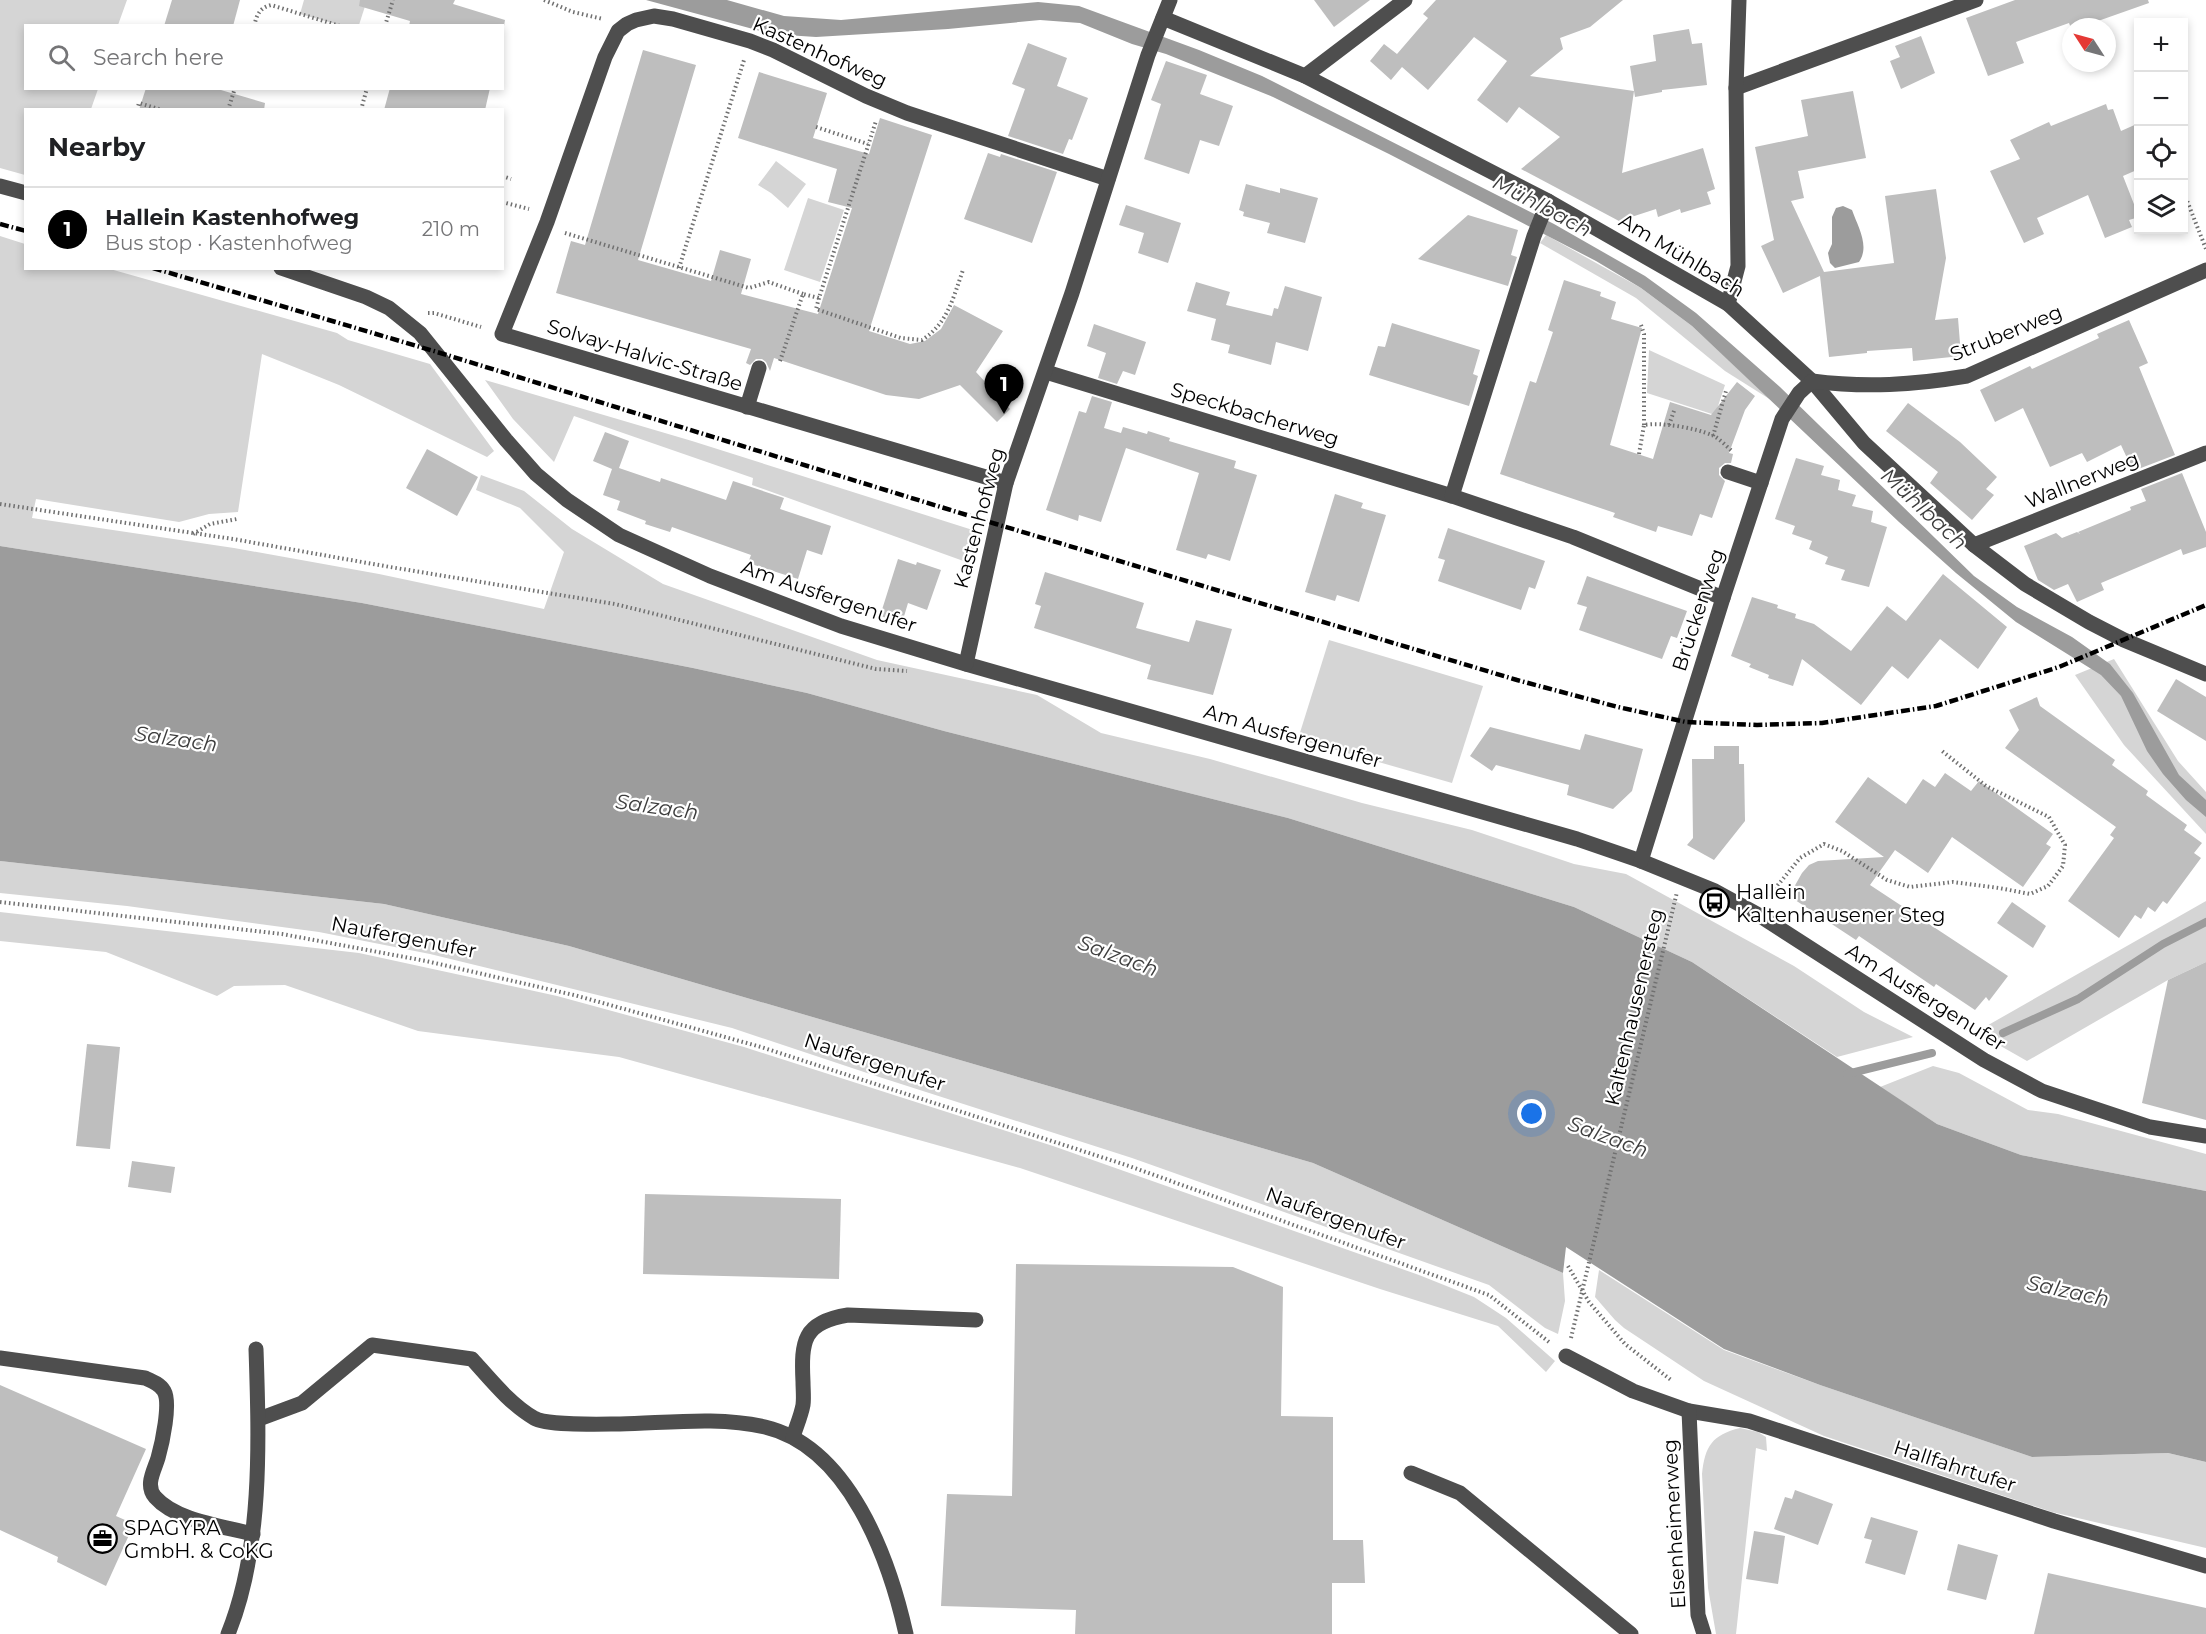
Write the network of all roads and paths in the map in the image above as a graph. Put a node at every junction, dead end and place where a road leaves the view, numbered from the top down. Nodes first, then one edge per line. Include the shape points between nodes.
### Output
1 (393, 0) edge
2 (544, 0) edge
3 (1170, 0) edge
4 (1405, 0) edge
5 (1739, 0) edge
6 (1976, 0) edge
7 (254, 24) edge
8 (333, 24) edge
9 (386, 24) edge
10 (1160, 26) junction
11 (618, 31) junction
12 (750, 41) junction
13 (1305, 76) junction
14 (1736, 88) junction
15 (234, 90) edge
16 (366, 90) edge
17 (882, 103) junction
18 (138, 108) edge
19 (155, 108) edge
20 (229, 108) edge
21 (362, 108) edge
22 (816, 127) dead end
23 (868, 144) junction
24 (504, 177) edge
25 (512, 179) dead end
26 (1108, 179) junction
27 (0, 186) edge
28 (24, 192) edge
29 (2188, 203) edge
30 (1546, 207) junction
31 (547, 222) junction
32 (2206, 249) edge
33 (679, 268) junction
34 (287, 270) edge
35 (963, 270) dead end
36 (2206, 270) edge
37 (803, 294) junction
38 (819, 298) junction
39 (1728, 304) junction
40 (412, 324) junction
41 (1641, 325) dead end
42 (502, 334) junction
43 (759, 368) dead end
44 (778, 369) dead end
45 (1046, 372) junction
46 (1812, 381) junction
47 (1726, 392) dead end
48 (747, 407) junction
49 (1675, 408) dead end
50 (1644, 425) junction
51 (1670, 425) junction
52 (1713, 435) junction
53 (2206, 453) edge
54 (1639, 454) dead end
55 (1728, 472) dead end
56 (1763, 477) junction
57 (1006, 483) junction
58 (1452, 496) junction
59 (0, 504) edge
60 (237, 519) dead end
61 (193, 534) junction
62 (1974, 545) junction
63 (1723, 598) junction
64 (966, 664) junction
65 (915, 671) dead end
66 (2206, 674) edge
67 (1942, 751) dead end
68 (1641, 861) junction
69 (1677, 892) dead end
70 (0, 902) edge
71 (1757, 914) junction
72 (2206, 1136) edge
73 (1568, 1266) dead end
74 (976, 1320) dead end
75 (1571, 1338) dead end
76 (256, 1349) dead end
77 (1566, 1356) joint
78 (0, 1358) edge
79 (1689, 1411) junction
80 (259, 1419) junction
81 (792, 1437) junction
82 (1411, 1473) dead end
83 (253, 1534) junction
84 (2206, 1566) edge
85 (228, 1634) edge
86 (906, 1634) edge
87 (1631, 1634) edge
88 (1704, 1634) edge

1 - 9 path
2 - 11 path via 604,19
3 - 10 street, Kastenhofweg
4 - 13 street
5 - 14 street
6 - 14 street
7 - 8 path via 257,14 271,6
10 - 13 street, Am Mühlbach
10 - 26 street, Kastenhofweg
11 - 12 street, Kastenhofweg via 636,20 654,16
11 - 31 street via 605,57
12 - 17 street, Kastenhofweg
12 - 33 path
13 - 30 street, Am Mühlbach
14 - 39 street via 1738,266
15 - 20 path
16 - 21 path
17 - 23 path
17 - 26 street, Kastenhofweg
18 - 19 path via 139,103
22 - 23 path
23 - 38 path
24 - 25 path
26 - 45 street, Kastenhofweg
27 - 28 street
29 - 32 path
30 - 39 street, Am Mühlbach
30 - 58 street
31 - 33 path via 566,234
31 - 42 street
33 - 37 path via 749,288 769,282
34 - 40 street via 366,297
35 - 38 path via 940,326 922,339 901,338 816,309
36 - 46 street, Struberweg via 1967,376 1924,383 1850,386
37 - 38 path
37 - 44 path
39 - 46 street, Am Mühlbach
40 - 42 path via 434,312
40 - 64 street, Am Ausfergenufer via 536,474 619,535 710,576 841,626
41 - 50 path
42 - 48 street, Solvay-Halvic-Straße
43 - 48 street
45 - 57 street, Kastenhofweg
45 - 58 street, Speckbacherweg
46 - 56 street, Brückenweg via 1782,419
46 - 62 street, Am Mühlbach via 1864,443
47 - 52 path
48 - 57 street, Solvay-Halvic-Straße
49 - 51 path
50 - 51 path
50 - 54 path
51 - 52 path
52 - 56 path
53 - 62 street, Wallnerweg
55 - 56 street
56 - 63 street, Brückenweg
57 - 64 street, Kastenhofweg
58 - 63 street, Speckbacherweg via 1573,537
59 - 61 path
60 - 61 path via 210,524
61 - 65 path via 615,603 876,669
62 - 66 street, Am Mühlbach via 2025,584 2089,622
63 - 68 street, Brückenweg
64 - 68 street, Am Ausfergenufer
67 - 71 path via 1986,786 2049,817 2065,845 2063,866 2048,886 2030,894 1953,882 1910,887 1887,880 1824,844 1800,858
68 - 71 street, Am Ausfergenufer via 1715,891
69 - 75 path, Kaltenhausenersteg, bridge
70 - 77 path, Naufergenufer via 282,934 415,959 574,995 761,1047 1129,1166 1489,1294
71 - 72 street, Am Ausfergenufer via 1984,1060 2042,1090 2150,1127
73 - 79 path via 1589,1302 1625,1344 1683,1392
74 - 81 street via 848,1315 828,1318 814,1326 805,1341 803,1404
76 - 80 street
77 - 79 street via 1633,1391
78 - 83 street via 155,1382 164,1390 167,1403 158,1457 149,1482 154,1496 179,1515
79 - 84 street, Hallfahrtufer via 1749,1421 2054,1521
79 - 88 street, Elsenheimerweg via 1698,1615
80 - 81 street via 302,1403 372,1345 472,1359 502,1392 536,1420 578,1424 730,1422 765,1427
80 - 83 street
81 - 86 street via 817,1454 849,1489 897,1597
82 - 87 street via 1460,1493
83 - 85 street via 239,1606

